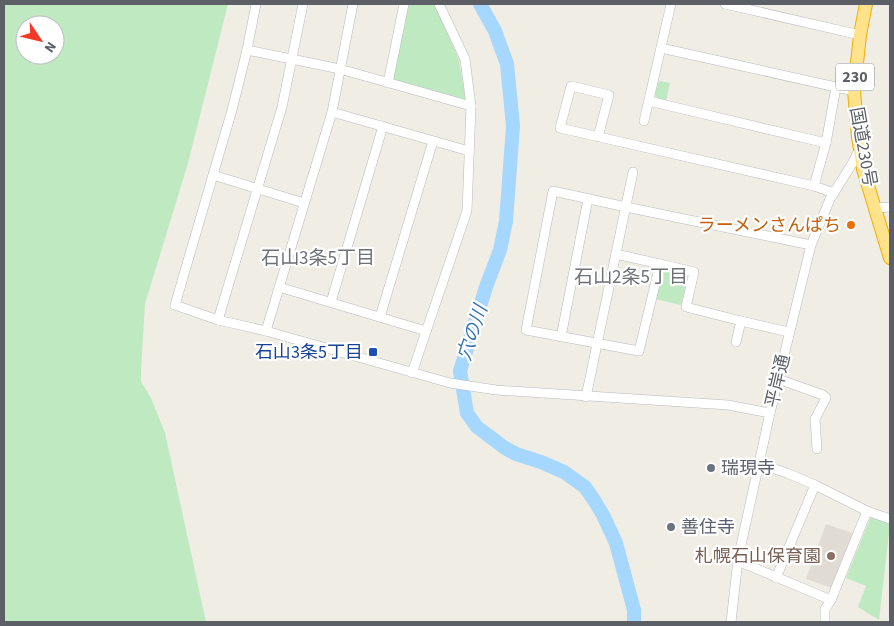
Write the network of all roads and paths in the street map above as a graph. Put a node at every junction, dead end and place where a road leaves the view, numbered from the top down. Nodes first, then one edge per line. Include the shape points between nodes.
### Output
1 (256, 4) edge
2 (303, 4) edge
3 (353, 4) edge
4 (404, 4) edge
5 (440, 4) edge
6 (671, 4) edge
7 (729, 4) edge
8 (866, 4) edge
9 (860, 35) junction
10 (661, 48) junction
11 (246, 50) junction
12 (292, 58) junction
13 (340, 69) junction
14 (388, 83) junction
15 (836, 88) junction
16 (854, 91) junction
17 (649, 101) junction
18 (471, 106) junction
19 (332, 112) junction
20 (644, 121) dead end
21 (383, 126) junction
22 (598, 137) junction
23 (434, 141) junction
24 (826, 144) junction
25 (859, 150) junction
26 (469, 151) junction
27 (633, 172) dead end
28 (213, 176) junction
29 (814, 186) junction
30 (257, 190) junction
31 (834, 193) junction
32 (588, 199) junction
33 (304, 203) junction
34 (626, 207) junction
35 (890, 207) edge
36 (875, 208) junction
37 (811, 245) junction
38 (616, 254) junction
39 (890, 258) edge
40 (660, 264) junction
41 (279, 287) junction
42 (331, 302) junction
43 (380, 317) junction
44 (218, 320) junction
45 (741, 321) junction
46 (266, 331) junction
47 (426, 331) junction
48 (789, 332) junction
49 (561, 337) junction
50 (736, 342) dead end
51 (597, 344) junction
52 (412, 372) junction
53 (778, 379) junction
54 (586, 396) junction
55 (770, 413) junction
56 (817, 448) dead end
57 (759, 464) junction
58 (815, 485) junction
59 (867, 511) junction
60 (890, 519) edge
61 (738, 561) junction
62 (776, 578) junction
63 (831, 600) junction
64 (731, 622) edge
65 (825, 622) edge

1 - 11 street
2 - 12 street
3 - 13 street
4 - 14 street
5 - 18 street via 465,59
6 - 10 street
7 - 9 street
8 - 9 highway, 国道230号 / 230
9 - 16 highway, 国道230号 / 230
10 - 15 street
10 - 17 street
11 - 12 street
11 - 28 street
12 - 13 street
12 - 30 street via 282,106
13 - 14 street
13 - 19 street
14 - 18 street
15 - 16 street
15 - 24 street
16 - 25 highway, 国道230号 / 230
17 - 20 street
17 - 24 street
18 - 26 street
19 - 21 street
19 - 33 street
21 - 23 street
21 - 42 street
22 - 22 street via 609,95 571,86 560,128
22 - 29 street
23 - 26 street
23 - 43 street
24 - 29 street
25 - 31 street, 平岸通
25 - 36 highway, 国道230号 / 230
26 - 47 street via 467,211
27 - 34 street
28 - 30 street
28 - 44 street via 175,305
29 - 31 street
30 - 33 street
30 - 44 street
31 - 37 street, 平岸通
32 - 34 street
32 - 49 street
32 - 49 street via 553,191 526,330
33 - 41 street
34 - 37 street
34 - 38 street
35 - 36 street
36 - 39 highway, 国道230号 / 230
37 - 48 street, 平岸通
38 - 40 street
38 - 51 street
40 - 45 street via 694,272 686,307
40 - 51 street via 639,351
41 - 42 street
41 - 46 street
42 - 43 street
43 - 47 street
44 - 46 street
45 - 48 street
45 - 50 street
46 - 52 street
47 - 52 street
48 - 53 street, 平岸通
49 - 51 street
51 - 54 street
52 - 54 street via 450,383 496,390
53 - 55 street, 平岸通
53 - 56 street via 826,398 815,419
54 - 55 street via 728,405
55 - 57 street, 平岸通
57 - 58 street
57 - 61 street, 平岸通
58 - 59 street
58 - 62 street
59 - 60 street
59 - 63 street
61 - 62 street
61 - 64 street, 平岸通
62 - 63 street
63 - 65 street via 825,609

